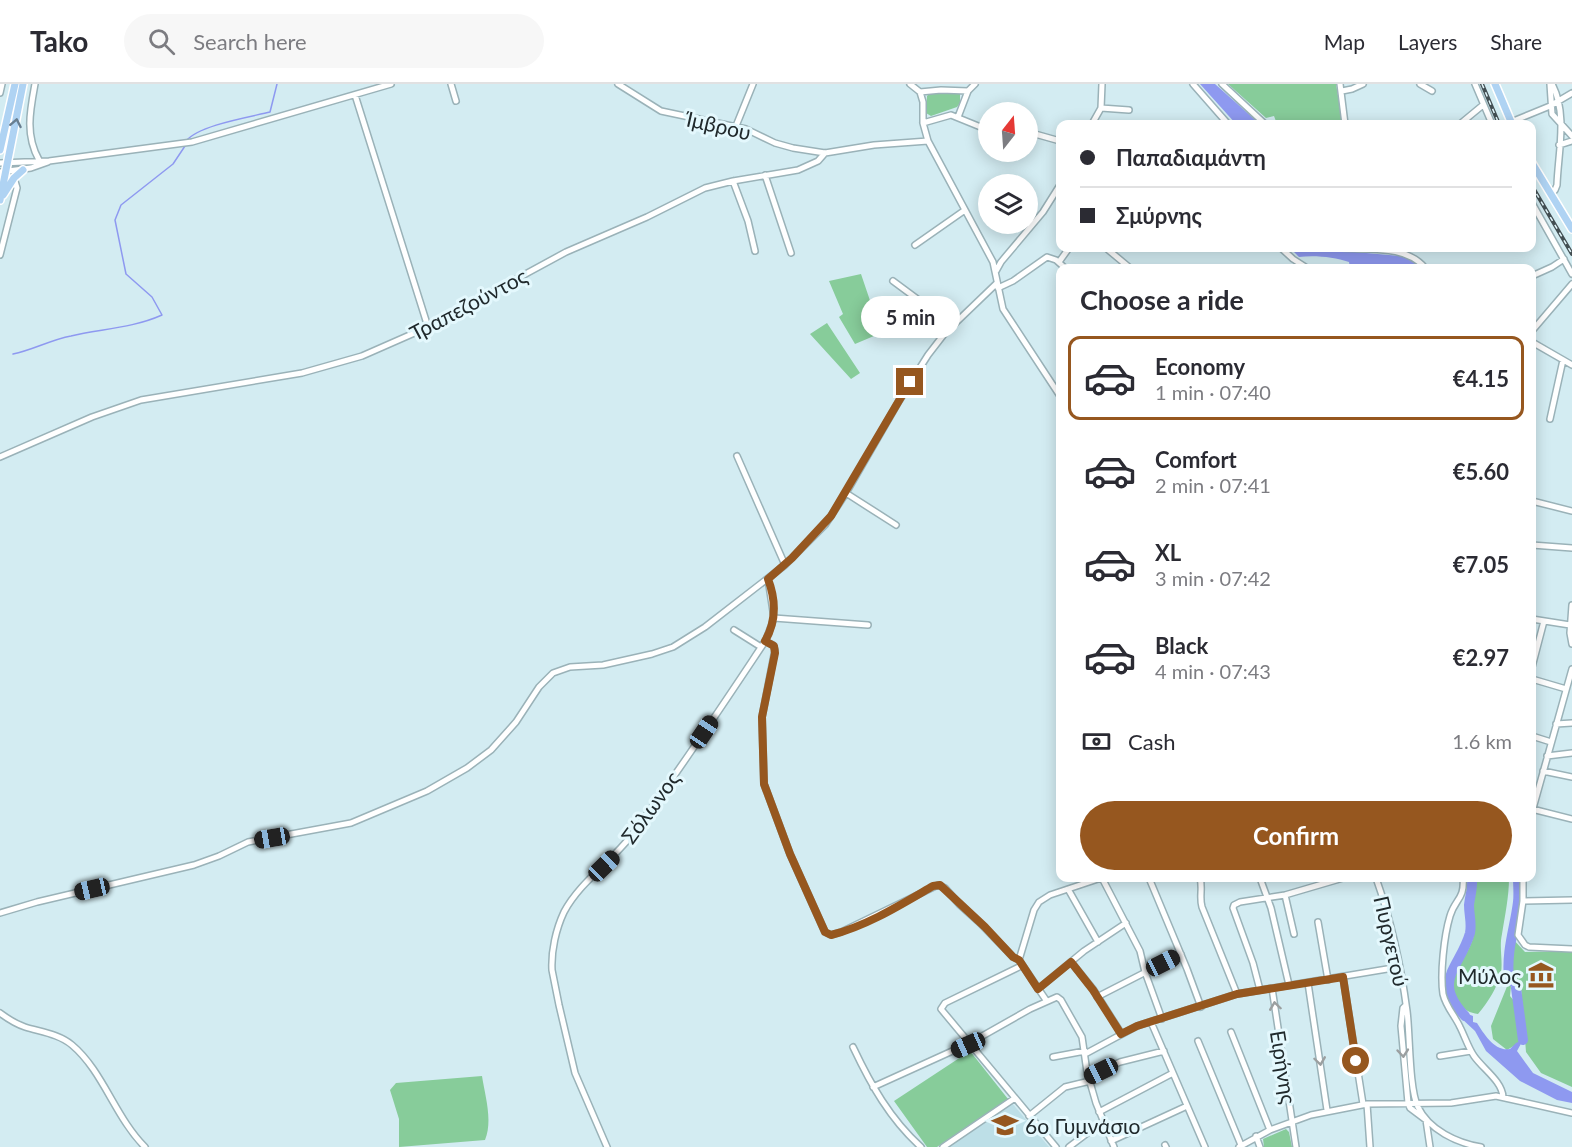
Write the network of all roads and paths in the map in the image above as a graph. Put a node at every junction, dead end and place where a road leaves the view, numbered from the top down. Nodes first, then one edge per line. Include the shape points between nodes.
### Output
1 (2, 84) edge
2 (15, 84) edge
3 (23, 84) edge
4 (35, 84) edge
5 (391, 84) edge
6 (451, 84) edge
7 (618, 84) edge
8 (753, 84) edge
9 (910, 84) edge
10 (975, 84) edge
11 (1102, 84) edge
12 (1193, 84) edge
13 (1222, 84) edge
14 (1363, 84) edge
15 (1420, 84) edge
16 (1475, 84) edge
17 (1551, 84) edge
18 (1495, 86) edge
19 (1341, 87) edge
20 (968, 91) junction
21 (1432, 91) dead end
22 (920, 92) junction
23 (0, 93) edge
24 (1572, 93) edge
25 (355, 95) junction
26 (456, 101) dead end
27 (1558, 101) junction
28 (1483, 105) junction
29 (1551, 106) junction
30 (1101, 108) junction
31 (1129, 110) dead end
32 (958, 117) junction
33 (1094, 120) edge
34 (1224, 120) edge
35 (1261, 120) edge
36 (1345, 120) edge
37 (1465, 120) edge
38 (1490, 120) edge
39 (1511, 120) edge
40 (1519, 120) edge
41 (923, 123) junction
42 (1561, 125) junction
43 (736, 126) junction
44 (978, 127) edge
45 (1038, 135) edge
46 (1572, 136) edge
47 (2, 140) edge
48 (1056, 140) edge
49 (928, 141) junction
50 (1572, 141) edge
51 (1559, 145) junction
52 (0, 150) edge
53 (825, 153) junction
54 (39, 160) junction
55 (49, 161) junction
56 (4, 162) edge
57 (23, 170) junction
58 (1536, 170) edge
59 (3, 172) edge
60 (765, 175) junction
61 (14, 178) junction
62 (733, 181) junction
63 (1551, 195) junction
64 (1056, 197) edge
65 (0, 200) edge
66 (965, 210) junction
67 (1536, 213) edge
68 (1572, 229) edge
69 (915, 245) dead end
70 (755, 251) dead end
71 (1066, 252) edge
72 (1111, 252) edge
73 (1285, 252) edge
74 (1392, 252) edge
75 (791, 253) dead end
76 (1404, 253) joint
77 (0, 255) edge
78 (1564, 260) junction
79 (1059, 262) joint
80 (1125, 264) edge
81 (1301, 264) edge
82 (1421, 264) edge
83 (996, 271) junction
84 (1536, 274) edge
85 (1572, 274) edge
86 (893, 281) dead end
87 (1572, 284) edge
88 (997, 285) junction
89 (428, 327) junction
90 (1536, 327) edge
91 (943, 331) junction
92 (921, 332) dead end
93 (1536, 344) edge
94 (1563, 360) junction
95 (1572, 365) edge
96 (1056, 390) edge
97 (1550, 418) dead end
98 (737, 456) dead end
99 (0, 457) edge
100 (846, 493) junction
101 (1536, 502) edge
102 (1572, 512) edge
103 (896, 525) dead end
104 (1536, 545) edge
105 (1572, 548) edge
106 (785, 565) junction
107 (768, 579) junction
108 (1572, 605) edge
109 (774, 618) junction
110 (1536, 620) edge
111 (1544, 621) junction
112 (868, 625) dead end
113 (1570, 625) junction
114 (734, 630) dead end
115 (765, 641) junction
116 (1572, 644) edge
117 (761, 647) junction
118 (1536, 652) edge
119 (1572, 669) edge
120 (1536, 680) edge
121 (1566, 689) junction
122 (1572, 723) edge
123 (1556, 724) junction
124 (1536, 737) edge
125 (1551, 742) junction
126 (1572, 753) edge
127 (1547, 756) junction
128 (1543, 771) junction
129 (1572, 777) edge
130 (1536, 796) edge
131 (1536, 812) edge
132 (1572, 819) edge
133 (1090, 882) edge
134 (1104, 882) edge
135 (1151, 882) edge
136 (1201, 882) edge
137 (1261, 882) edge
138 (1329, 882) edge
139 (1377, 882) edge
140 (1463, 882) edge
141 (1523, 882) edge
142 (1068, 889) junction
143 (1285, 895) junction
144 (1267, 899) junction
145 (1572, 900) edge
146 (1523, 901) junction
147 (0, 913) edge
148 (1318, 922) dead end
149 (1126, 923) junction
150 (1294, 934) dead end
151 (1098, 942) junction
152 (1572, 949) edge
153 (1180, 954) junction
154 (1071, 962) junction
155 (1020, 963) junction
156 (1399, 967) junction
157 (1145, 972) junction
158 (1343, 977) junction
159 (1328, 980) junction
160 (1308, 983) junction
161 (1289, 985) junction
162 (1272, 988) junction
163 (1038, 989) junction
164 (1260, 990) junction
165 (1237, 994) junction
166 (1097, 997) junction
167 (1046, 1000) junction
168 (1406, 1005) junction
169 (1201, 1007) junction
170 (0, 1013) edge
171 (1162, 1019) junction
172 (1151, 1022) junction
173 (1231, 1032) dead end
174 (1121, 1034) junction
175 (1198, 1041) dead end
176 (970, 1043) junction
177 (853, 1047) dead end
178 (1164, 1051) junction
179 (1471, 1051) junction
180 (1085, 1052) junction
181 (1440, 1056) dead end
182 (1053, 1057) dead end
183 (1173, 1072) junction
184 (1089, 1079) junction
185 (873, 1087) junction
186 (1503, 1097) junction
187 (1015, 1098) junction
188 (1408, 1103) junction
189 (1416, 1103) junction
190 (1365, 1104) junction
191 (1187, 1106) junction
192 (1327, 1110) junction
193 (1099, 1112) junction
194 (1572, 1113) edge
195 (1029, 1116) junction
196 (1426, 1120) junction
197 (1102, 1122) junction
198 (1292, 1122) junction
199 (1270, 1130) junction
200 (1256, 1136) junction
201 (1113, 1144) edge
202 (1240, 1146) edge
203 (1467, 1146) edge
204 (146, 1147) edge
205 (607, 1147) edge
206 (921, 1147) edge
207 (943, 1147) edge
208 (1056, 1147) edge
209 (1069, 1147) edge
210 (1205, 1147) edge
211 (1260, 1147) edge
212 (1296, 1147) edge
213 (1370, 1147) edge
214 (1430, 1147) edge
215 (1481, 1147) edge

1 - 23 street
2 - 47 main road
56 -> 3 main road
4 - 54 street via 29,125
5 - 25 street
6 - 26 street
7 - 43 street, Ίμβρου via 661,111
8 - 43 street
9 - 22 street
10 - 20 street
11 - 30 street
12 - 34 street
13 - 35 street
14 - 19 street via 1352,89
15 - 21 street
16 - 28 street
17 - 27 street
17 - 29 street
18 - 39 main road
19 - 36 street
20 - 22 street
20 - 32 street
22 - 41 street
24 - 27 street
25 - 55 street via 192,142
25 - 89 street
27 - 29 street
27 - 42 street
28 - 37 street
28 - 38 street
29 - 40 street
29 - 42 street
30 - 31 street
30 - 33 street
32 - 41 street via 944,115
32 - 44 street
41 - 49 street
42 - 46 street
42 - 51 street
43 - 53 street, Ίμβρου via 785,147
45 - 48 street
47 - 52 main road
49 - 53 street, Τραπεζούντος
49 - 66 street
50 - 51 street
51 - 63 street via 1557,185
53 - 60 street, Τραπεζούντος via 805,168
54 - 55 street
54 - 56 street
55 - 57 street
56 - 59 main road
57 - 59 street
57 - 61 main road
58 - 63 main road
59 - 65 main road
60 - 62 street, Τραπεζούντος
60 - 75 street
61 - 65 main road
61 - 77 street via 17,188
62 - 70 street
62 - 89 street, Τραπεζούντος via 705,188 566,252
63 - 68 main road
64 - 83 street
66 - 69 street
66 - 83 street
67 - 78 street
71 - 79 street
72 - 80 street
73 - 81 street
74 - 76 street
76 - 82 street
78 - 84 street
78 - 85 street
79 - 88 street via 1045,258 1013,281
83 - 88 street
86 - 91 street via 922,302
87 - 90 street
88 - 91 street
88 - 96 street via 1003,309
89 - 99 street, Τραπεζούντος via 380,349 320,369 130,403
91 - 92 street
91 - 100 street
93 - 94 street
94 - 95 street
94 - 97 street
98 - 106 street
100 - 103 street
100 - 106 street via 825,525
101 - 102 street
104 - 105 street
106 - 107 street
107 - 109 street
107 - 147 street via 679,643 652,654 557,671 538,687 516,722 487,753 436,787 374,814 344,825 248,842 194,865
108 - 113 street
109 - 112 street
109 - 115 street, Σόλωνος
110 - 111 street
111 - 113 street
111 - 118 street
113 - 116 street
114 - 117 street
115 - 117 street, Σόλωνος
115 - 155 street via 775,650 762,717 765,791 825,932 841,932 936,885 945,888
117 - 205 street, Σόλωνος via 641,822 621,849 581,888 559,927 552,961 558,1005 579,1084
119 - 121 street
120 - 121 street
121 - 123 street
122 - 123 street
123 - 125 street
124 - 125 street
125 - 127 street
126 - 127 street
127 - 128 street
128 - 129 street
128 - 130 street
131 - 132 street
133 - 142 street
134 - 149 street
135 - 153 street
136 - 165 street via 1200,901
137 - 144 street
138 - 143 street
139 - 156 street, Πυργετού
140 - 179 street via 1462,896 1449,918 1443,988
141 - 146 street
142 - 151 street
142 - 155 street via 1046,897 1036,906
143 - 144 street
143 - 150 street
144 - 161 street
144 - 164 street via 1237,903 1233,908
145 - 146 street
146 - 152 street via 1518,935 1525,945
148 - 159 street
149 - 151 street
149 - 157 street
151 - 154 street
153 - 157 street
153 - 169 street
154 - 163 street
154 - 166 street
155 - 163 street
155 - 176 street via 942,1006 942,1011
156 - 158 street
156 - 168 street, Πυργετού
157 - 166 street
157 - 171 street
158 - 159 street
158 - 190 street
159 - 160 street
160 - 161 street
160 -> 192 street
161 - 162 street
162 - 164 street
198 -> 162 street, Ειρήνης
163 - 167 street
164 - 165 street
165 - 169 street
166 - 174 street
167 - 176 street
167 - 180 street via 1058,997 1080,1034
168 -> 188 street, Πυργετού via 1402,1008 1401,1026
168 - 189 street, Πυργετού
169 - 171 street
170 - 204 street via 72,1045 91,1067 126,1126
171 - 172 street
172 - 174 street
172 - 178 street
173 - 199 street
174 - 180 street
175 - 202 street
176 - 185 street
176 - 187 street
177 - 185 street
178 - 183 street
178 - 184 street via 1120,1062
179 - 181 street
179 - 186 street via 1499,1084
180 - 182 street
180 - 184 street
183 - 191 street
183 - 193 street
184 - 193 street
184 - 195 street via 1065,1087
185 - 206 street
186 - 189 street via 1451,1104
186 - 194 street
187 - 195 street
187 - 207 street
188 - 189 street
188 - 190 street
188 - 196 street
189 - 196 street
190 - 192 street
190 - 213 street
191 - 201 street
191 - 210 street
192 - 198 street
193 - 197 street
195 - 208 street
196 - 203 street
196 - 214 street
197 - 201 street
197 - 209 street
198 - 199 street
198 - 212 street, Ειρήνης
199 - 200 street
200 - 202 street
200 - 211 street
203 - 215 street

